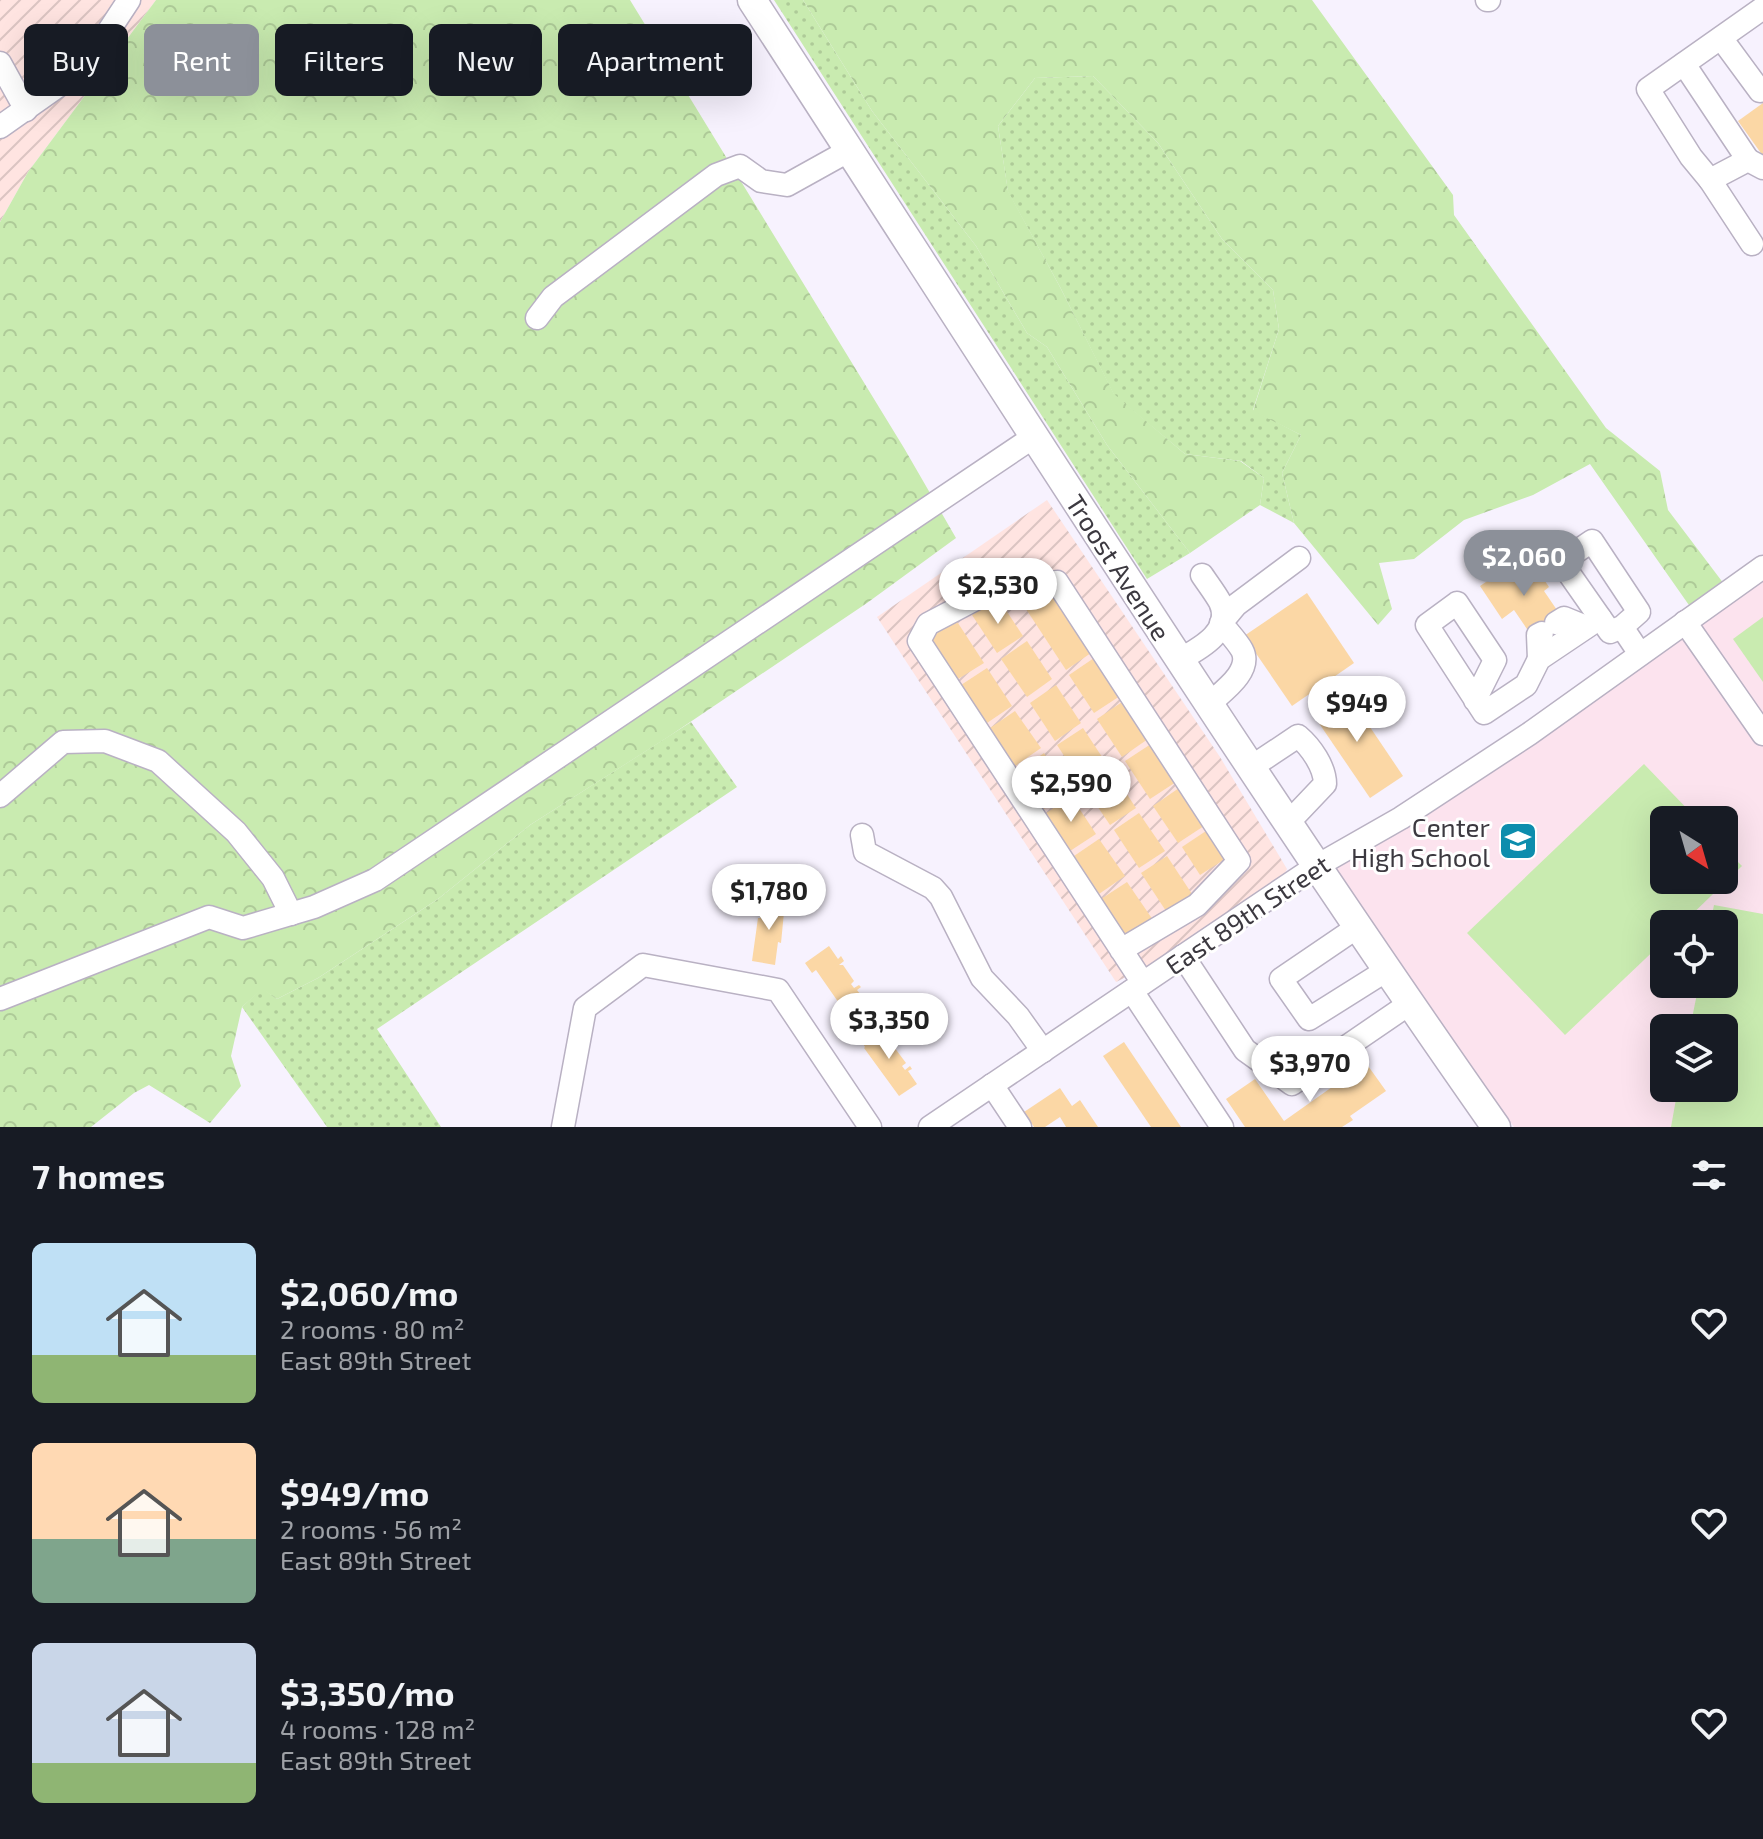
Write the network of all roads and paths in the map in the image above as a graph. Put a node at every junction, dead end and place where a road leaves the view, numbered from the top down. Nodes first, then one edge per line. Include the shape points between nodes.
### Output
1 (752, 0) edge
2 (120, 3) edge
3 (1763, 8) edge
4 (1721, 38) junction
5 (0, 63) edge
6 (1684, 64) junction
7 (1760, 91) dead end
8 (26, 110) junction
9 (0, 127) edge
10 (850, 150) junction
11 (1759, 166) edge
12 (1710, 180) junction
13 (1752, 244) dead end
14 (537, 318) dead end
15 (1035, 436) junction
16 (1299, 558) dead end
17 (1763, 567) edge
18 (1202, 575) dead end
19 (1685, 622) junction
20 (1221, 623) junction
21 (1593, 623) junction
22 (1622, 627) junction
23 (1640, 654) junction
24 (1539, 659) junction
25 (1179, 660) junction
26 (1475, 700) dead end
27 (1209, 704) junction
28 (1763, 734) edge
29 (1250, 768) junction
30 (0, 796) edge
31 (1287, 824) junction
32 (862, 835) dead end
33 (1315, 867) junction
34 (291, 914) junction
35 (1356, 928) junction
36 (1121, 950) junction
37 (1183, 956) junction
38 (1387, 970) junction
39 (1138, 987) junction
40 (0, 999) edge
41 (1409, 1004) junction
42 (1043, 1051) junction
43 (992, 1085) junction
44 (563, 1127) edge
45 (870, 1127) edge
46 (930, 1127) edge
47 (1020, 1127) edge
48 (1222, 1127) edge
49 (1496, 1127) edge

1 - 10 main road, Troost Avenue
2 - 8 street via 100,44 68,79
3 - 4 street
4 - 6 street
4 - 7 street
5 - 8 street
6 - 11 street
6 - 12 street via 1648,89
8 - 9 street
10 - 14 street via 787,185 761,181 740,166 716,175 553,297
10 - 15 main road, Troost Avenue
11 - 12 street
12 - 13 street
15 - 25 main road, Troost Avenue
15 - 34 street via 375,880
16 - 20 street via 1236,605
17 - 19 street, East 89th Street
18 - 20 street via 1221,604
19 - 23 street, East 89th Street
19 - 28 street
20 - 25 street via 1210,643
20 - 27 street via 1244,659 1235,680
21 - 22 street via 1610,632
21 - 22 street via 1561,562 1592,541 1639,612
21 - 24 street
21 - 24 street via 1564,618 1538,635
22 - 23 street
23 - 33 street, East 89th Street via 1401,818
24 - 26 street via 1526,685 1484,713
25 - 27 main road, Troost Avenue
27 - 29 main road, Troost Avenue
29 - 31 main road, Troost Avenue
29 - 31 street via 1298,736 1325,773 1325,784
30 - 34 street via 63,742 105,741 158,761 236,832 273,878
31 - 33 main road, Troost Avenue
32 - 42 street via 865,852 941,897 982,978
33 - 35 main road, Troost Avenue
33 - 37 street, East 89th Street
34 - 40 street via 243,928 209,917
35 - 38 main road, Troost Avenue
35 - 38 street via 1281,979 1309,1019
36 - 36 street via 919,641 928,624 989,592 1057,582 1239,861 1197,905
36 - 39 street
37 - 39 street, East 89th Street
37 - 41 street via 1245,1050 1292,1084
38 - 41 main road, Troost Avenue
39 - 42 street, East 89th Street
39 - 48 street
41 - 49 main road, Troost Avenue
42 - 43 street, East 89th Street
43 - 46 street, East 89th Street
43 - 47 street
44 - 45 street via 585,1008 643,965 778,990

